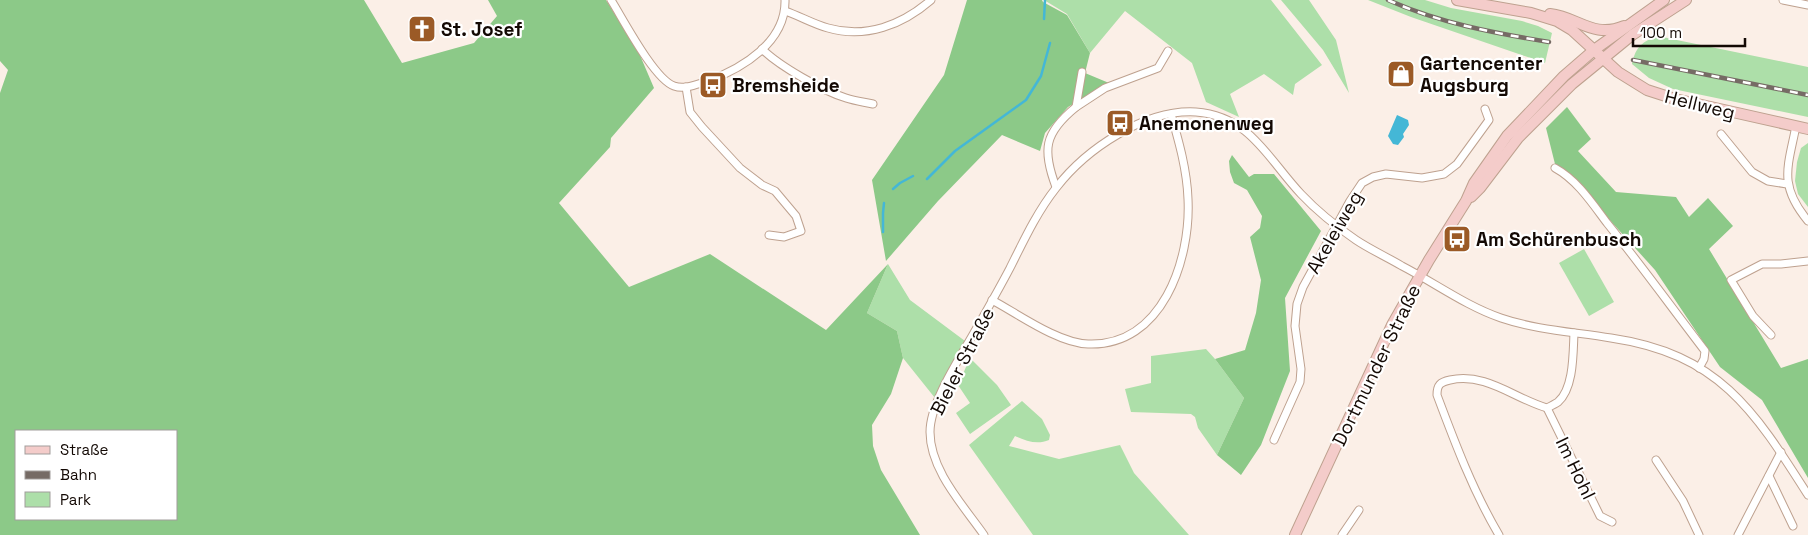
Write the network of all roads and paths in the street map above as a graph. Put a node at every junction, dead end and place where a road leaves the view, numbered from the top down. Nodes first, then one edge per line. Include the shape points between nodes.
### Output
1 (611, 0) edge
2 (785, 0) edge
3 (931, 0) edge
4 (1457, 0) edge
5 (1664, 0) edge
6 (1686, 0) edge
7 (1782, 0) edge
8 (1808, 5) edge
9 (785, 10) junction
10 (1531, 13) junction
11 (1635, 21) junction
12 (762, 50) junction
13 (1594, 50) junction
14 (1168, 52) dead end
15 (1602, 58) junction
16 (1082, 72) dead end
17 (686, 87) junction
18 (872, 104) dead end
19 (1076, 107) junction
20 (1485, 109) dead end
21 (1171, 114) junction
22 (1796, 126) junction
23 (1808, 128) edge
24 (1720, 134) dead end
25 (1555, 168) dead end
26 (1787, 184) junction
27 (1056, 187) junction
28 (1466, 201) junction
29 (1808, 221) edge
30 (1337, 226) junction
31 (769, 236) dead end
32 (1808, 261) edge
33 (1419, 276) junction
34 (992, 300) junction
35 (1574, 333) junction
36 (1770, 335) dead end
37 (1700, 368) junction
38 (1547, 408) junction
39 (1274, 440) dead end
40 (1781, 452) junction
41 (1656, 460) dead end
42 (1769, 476) junction
43 (1808, 495) edge
44 (1359, 510) dead end
45 (1612, 522) dead end
46 (1794, 526) dead end
47 (984, 535) edge
48 (1296, 535) edge
49 (1342, 535) edge
50 (1498, 535) edge
51 (1699, 535) edge
52 (1738, 535) edge

1 - 17 street via 665,81
2 - 9 street
3 - 9 street via 890,26 861,32 826,28
4 - 10 main road
5 - 11 main road, Dortmunder Straße
6 - 15 main road, Dortmunder Straße
7 - 8 street
9 - 12 street via 774,36
10 - 11 main road via 1561,15 1588,28 1603,30
10 - 13 main road, Hellweg via 1557,21
11 - 13 main road, Dortmunder Straße
12 - 17 street via 738,67
12 - 18 street via 806,79 844,98
13 - 15 main road, Hellweg
13 - 28 main road, Dortmunder Straße via 1564,76 1507,136 1474,183
14 - 19 street via 1158,68 1105,88
15 - 22 main road, Hellweg via 1634,83 1657,93
15 - 28 main road, Dortmunder Straße via 1536,118
16 - 19 street
17 - 31 street via 690,112 705,130 740,168 775,191 796,216 801,232
19 - 27 street via 1054,131 1047,147
20 - 30 street, Akeleiweg via 1489,120 1451,170 1422,178 1386,174 1373,177 1362,183
21 - 27 street, Bieler Straße via 1137,125 1110,140 1086,157
21 - 30 street, Bieler Straße via 1209,114 1242,128 1301,193
21 - 34 street via 1187,180 1188,223 1186,245 1174,282 1155,313 1136,331 1120,339 1104,344 1087,344 1062,339
22 - 23 main road, Hellweg
22 - 26 street
24 - 26 street via 1752,172 1768,181
25 - 37 street via 1567,175 1584,193 1705,351
26 - 29 street via 1790,195
27 - 34 street, Bieler Straße via 1032,224
28 - 33 main road, Dortmunder Straße
30 - 33 street, Bieler Straße via 1358,242
30 - 39 street, Akeleiweg via 1297,304 1295,326 1300,382
32 - 36 street via 1762,264 1731,280 1753,316
33 - 35 street via 1501,318
33 - 48 main road, Dortmunder Straße via 1392,325
34 - 47 street, Bieler Straße via 940,395 930,426 934,459
35 - 37 street via 1633,342 1670,352
35 - 38 street via 1570,382 1558,402
37 - 40 street via 1746,405
38 - 45 street, Im Hohl via 1600,516
38 - 50 street via 1491,383 1473,379 1453,379 1441,382 1437,388 1436,395 1474,487
40 - 42 street
40 - 43 street
41 - 51 street via 1683,501
42 - 46 street
42 - 52 street
44 - 49 street

